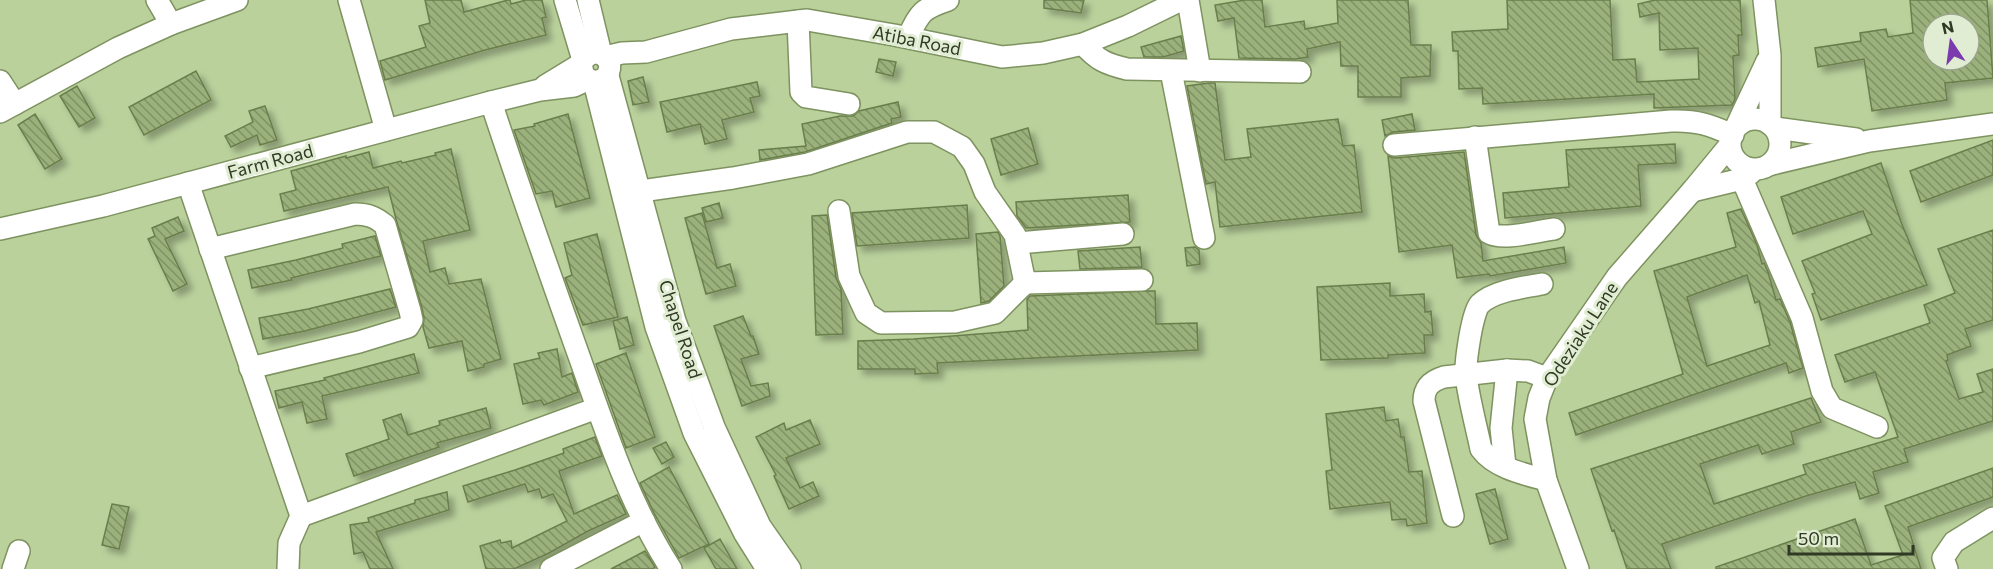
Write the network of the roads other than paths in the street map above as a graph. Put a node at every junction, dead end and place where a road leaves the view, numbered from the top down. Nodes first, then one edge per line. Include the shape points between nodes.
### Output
1 (157, 0) edge
2 (237, 0) edge
3 (349, 0) edge
4 (565, 0) edge
5 (588, 0) edge
6 (948, 0) edge
7 (1180, 0) edge
8 (1764, 0) edge
9 (798, 21) junction
10 (171, 24) junction
11 (908, 37) junction
12 (1083, 44) junction
13 (1770, 56) junction
14 (596, 68) junction
15 (1172, 71) junction
16 (1200, 71) junction
17 (1300, 72) dead end
18 (0, 81) edge
19 (491, 102) junction
20 (849, 104) dead end
21 (7, 108) edge
22 (1993, 124) edge
23 (1772, 126) junction
24 (386, 130) junction
25 (1733, 136) junction
26 (1475, 137) junction
27 (1869, 141) junction
28 (1394, 145) dead end
29 (1756, 171) junction
30 (188, 183) junction
31 (640, 191) junction
32 (1692, 191) junction
33 (839, 211) dead end
34 (1554, 229) dead end
35 (0, 230) edge
36 (1123, 234) dead end
37 (1204, 238) dead end
38 (1018, 243) junction
39 (210, 249) junction
40 (1142, 280) dead end
41 (1025, 283) junction
42 (1542, 284) dead end
43 (250, 368) junction
44 (1507, 370) junction
45 (1466, 374) junction
46 (1547, 378) junction
47 (597, 408) junction
48 (1877, 427) dead end
49 (1504, 466) junction
50 (1546, 480) junction
51 (301, 516) junction
52 (1453, 516) dead end
53 (1993, 518) edge
54 (644, 521) junction
55 (288, 569) edge
56 (551, 569) edge
57 (671, 569) edge
58 (768, 569) edge
59 (789, 569) edge
60 (1578, 569) edge
61 (1947, 569) edge

1 - 10 street
2 - 10 street
3 - 24 street
4 - 14 street
5 - 14 street
6 - 11 street via 926,8
7 - 12 street, Atiba Road via 1128,27
7 - 16 street
8 - 13 street
9 - 11 street, Atiba Road
9 - 14 street, Atiba Road via 730,29 646,52 622,53
9 - 20 street via 801,92 806,97
10 - 21 street
11 - 12 street, Atiba Road via 1002,57
12 - 15 street via 1108,65
13 - 23 street
13 - 25 street, Odeziaku Lane
14 - 19 street, Farm Road via 540,90
14 - 31 street, Chapel Road
14 - 58 street, Chapel Road via 656,327 694,433 745,534
15 - 16 street
15 - 37 street
16 - 17 street
18 - 21 street
19 - 24 street, Farm Road
19 - 47 street
22 - 27 street
23 - 25 street via 1759,119 1747,120
23 - 27 street
23 - 29 street via 1780,140 1779,153
24 - 30 street, Farm Road
25 - 26 street via 1693,120
25 - 29 street via 1737,163
25 - 32 street, Odeziaku Lane
26 - 28 street
26 - 34 street via 1489,233 1503,236
27 - 29 street
29 - 32 street
29 - 48 street via 1822,391 1832,408
30 - 35 street, Farm Road
30 - 39 street
31 - 38 street via 808,164 907,132 934,132 962,147
31 - 59 street, Chapel Road via 675,321 714,427 760,526
32 - 46 street, Odeziaku Lane via 1617,278
33 - 41 street via 849,276 866,313 881,323 955,322 995,313
36 - 38 street
38 - 41 street
39 - 43 street
39 - 43 street via 355,214 366,214 385,225 412,320 408,327
40 - 41 street
42 - 45 street via 1519,288 1479,304 1472,323
43 - 51 street
44 - 45 street
44 - 46 street via 1528,370
44 - 49 street via 1501,428
45 - 49 street via 1480,449
45 - 52 street via 1435,380 1424,393
46 - 50 street, Odeziaku Lane via 1535,419
47 - 51 street
47 - 54 street
49 - 50 street
50 - 60 street, Odeziaku Lane
51 - 55 street via 289,543
53 - 61 street via 1954,542 1943,558
54 - 56 street
54 - 57 street

